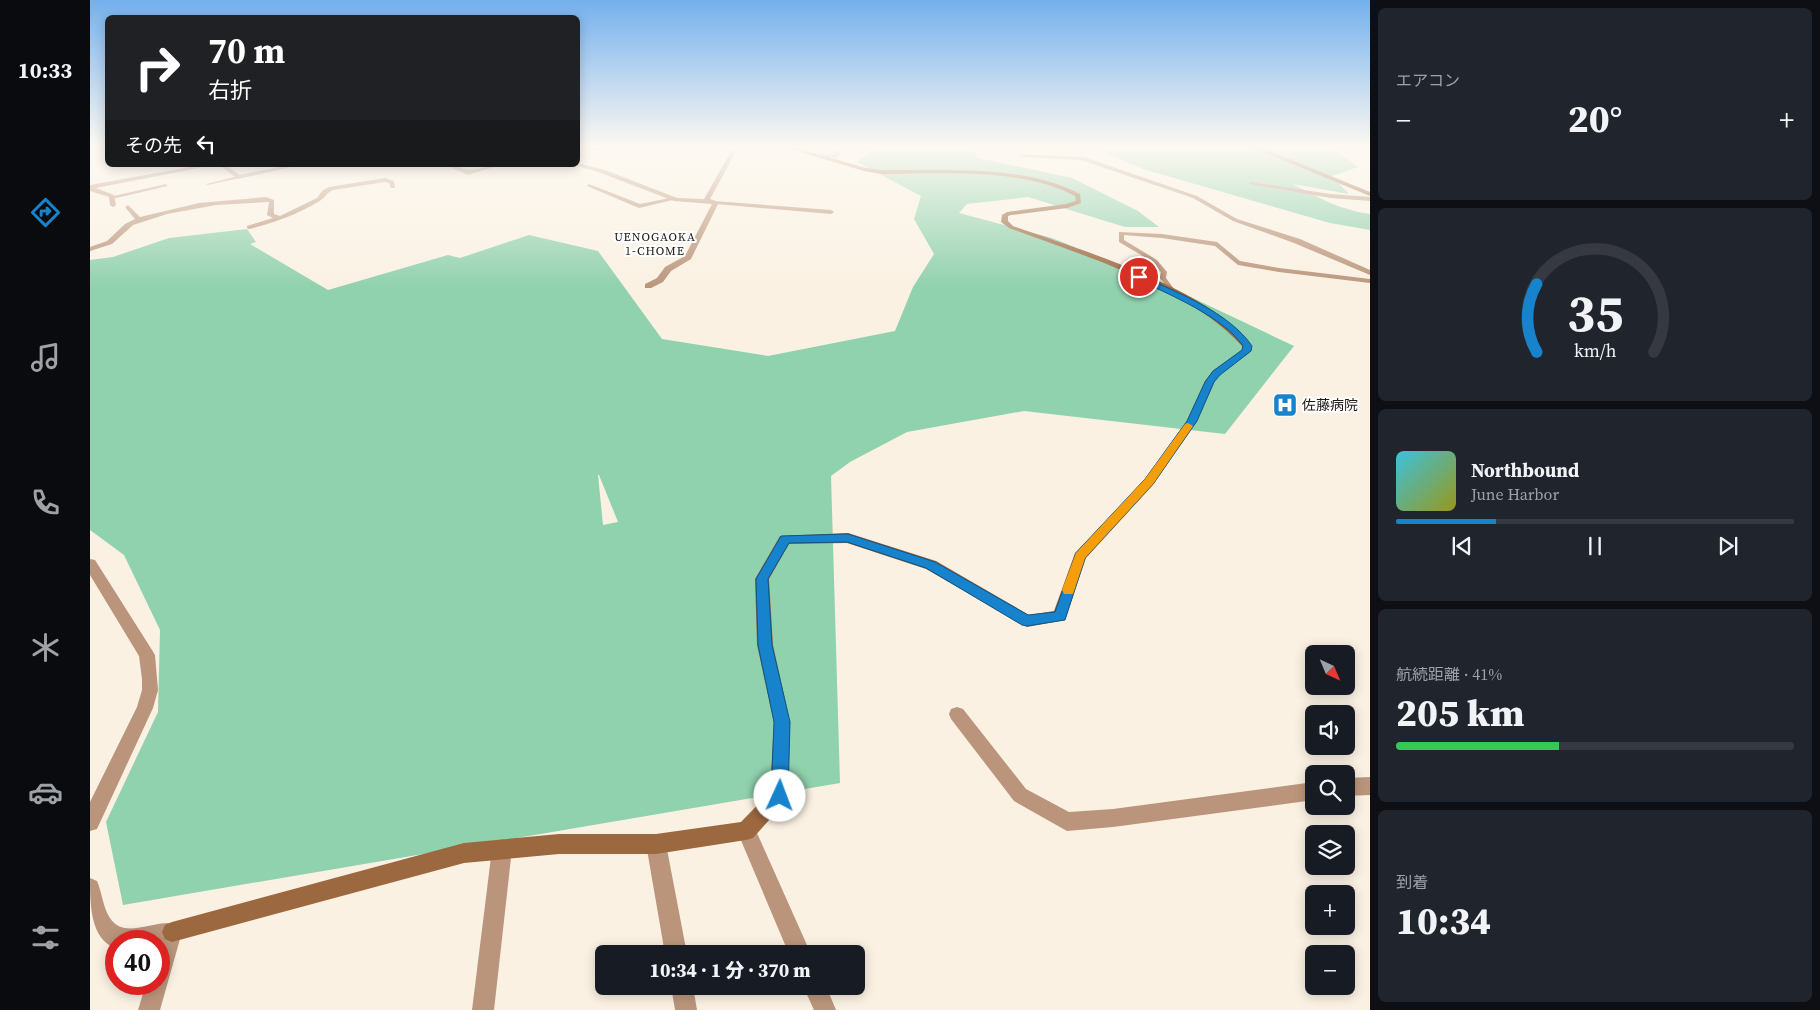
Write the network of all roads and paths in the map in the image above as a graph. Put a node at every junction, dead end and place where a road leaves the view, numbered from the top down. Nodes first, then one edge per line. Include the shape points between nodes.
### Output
1 (103, 193) edge
2 (129, 193) edge
3 (324, 193) edge
4 (608, 193) edge
5 (656, 193) edge
6 (710, 193) edge
7 (1075, 193) edge
8 (1185, 193) edge
9 (1314, 193) edge
10 (112, 197) junction
11 (674, 199) junction
12 (1370, 199) edge
13 (706, 201) junction
14 (716, 202) junction
15 (113, 205) dead end
16 (128, 207) dead end
17 (831, 212) dead end
18 (280, 218) junction
19 (139, 220) junction
20 (250, 227) dead end
21 (90, 248) edge
22 (1370, 273) edge
23 (1370, 281) edge
24 (648, 286) dead end
25 (1174, 293) junction
26 (91, 567) edge
27 (958, 714) dead end
28 (1370, 786) edge
29 (1355, 787) edge
30 (1305, 792) edge
31 (90, 822) edge
32 (746, 831) junction
33 (656, 844) junction
34 (502, 849) junction
35 (90, 888) edge
36 (172, 932) junction
37 (170, 939) edge
38 (674, 945) edge
39 (796, 945) edge
40 (154, 995) edge
41 (684, 995) edge
42 (818, 995) edge
43 (149, 1010) edge
44 (484, 1010) edge
45 (686, 1010) edge
46 (825, 1010) edge

1 - 10 street
2 - 10 lane
3 - 18 street
4 - 11 lane via 639,206
5 - 11 street
6 - 13 street
7 - 25 street via 1079,202 1005,215 1004,222
8 - 22 street via 1234,220 1297,241
9 - 12 lane
10 - 15 street
11 - 13 street
13 - 14 street
14 - 17 lane
14 - 24 street via 688,257
16 - 19 street
18 - 19 street via 270,215 272,201 266,199 191,208
18 - 20 street
19 - 21 street via 124,227 108,243
23 - 25 lane via 1238,263 1217,244 1121,233 1121,241 1155,261
25 - 32 street via 1213,316 1248,346 1246,351 1216,373 1192,421 1149,482 1080,556 1060,616 1027,621 931,565 848,538 785,539 762,579 765,645 782,722 780,796
26 - 31 street via 147,655 150,690
27 - 30 street via 1020,795 1067,822
28 - 29 street
32 - 33 street
32 - 39 street
33 - 34 street via 559,844
33 - 38 street
34 - 36 street via 464,852
34 - 44 street
35 - 36 street via 101,924 114,937 133,939
36 - 37 street
40 - 43 street
41 - 45 street
42 - 46 street

